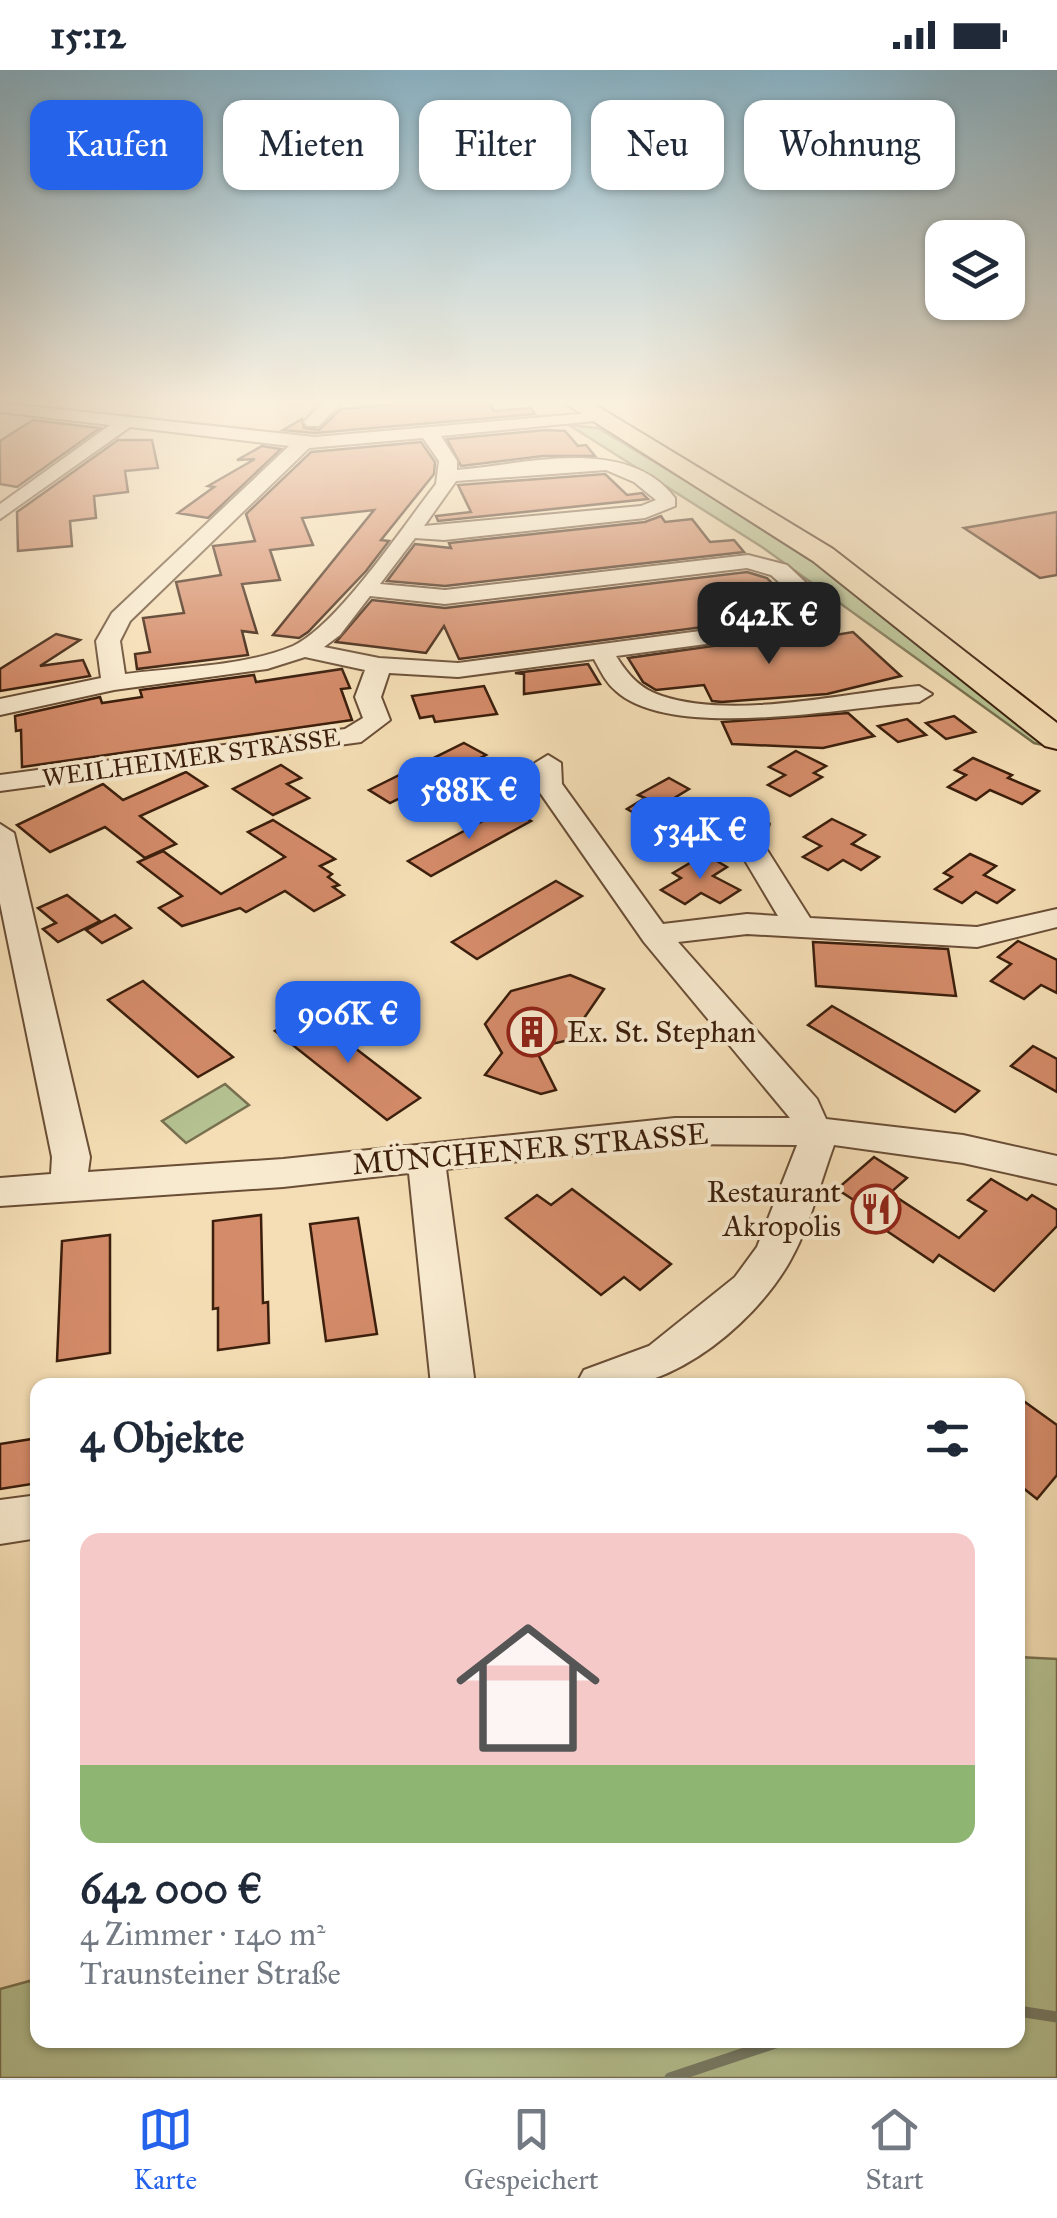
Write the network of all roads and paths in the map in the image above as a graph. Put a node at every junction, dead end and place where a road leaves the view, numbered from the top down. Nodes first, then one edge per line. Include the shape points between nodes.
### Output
1 (23, 497) edge
2 (243, 497) edge
3 (435, 497) edge
4 (664, 497) edge
5 (726, 497) edge
6 (0, 513) edge
7 (410, 531) junction
8 (364, 589) junction
9 (304, 650) junction
10 (601, 651) junction
11 (380, 665) junction
12 (114, 683) junction
13 (919, 694) dead end
14 (0, 708) edge
15 (1057, 738) edge
16 (548, 763) dead end
17 (0, 783) edge
18 (755, 824) dead end
19 (0, 833) edge
20 (1057, 918) edge
21 (798, 924) junction
22 (656, 935) junction
23 (816, 1131) junction
24 (426, 1156) junction
25 (1057, 1170) edge
26 (68, 1189) junction
27 (0, 1192) edge
28 (452, 1378) edge
29 (613, 1378) edge
30 (30, 1517) edge
31 (0, 1522) edge

1 - 6 street
2 - 12 street via 120,618 108,641
3 - 7 street
4 - 7 street via 668,502 656,509 627,514 444,534
5 - 15 main road via 822,556
7 - 8 street
8 - 9 street via 332,630
8 - 10 street via 445,596 748,561 772,566 827,612 812,623
9 - 11 street
9 - 12 street via 267,662
10 - 11 street via 458,670
10 - 13 street via 629,690 681,708 770,708
11 - 17 street, WEILHEIMER STRASSE via 368,697 377,720 364,732
12 - 14 street
16 - 22 street via 548,784
18 - 21 street via 748,842
19 - 26 street via 71,1156
20 - 21 street via 977,937
21 - 22 street via 713,925
22 - 23 street via 804,1108
23 - 24 street, MÜNCHENER STRASSE via 674,1130
23 - 25 street, MÜNCHENER STRASSE via 963,1149
23 - 29 street via 816,1148 762,1274 664,1359
24 - 26 street, MÜNCHENER STRASSE
24 - 28 street
26 - 27 street, MÜNCHENER STRASSE
30 - 31 street

